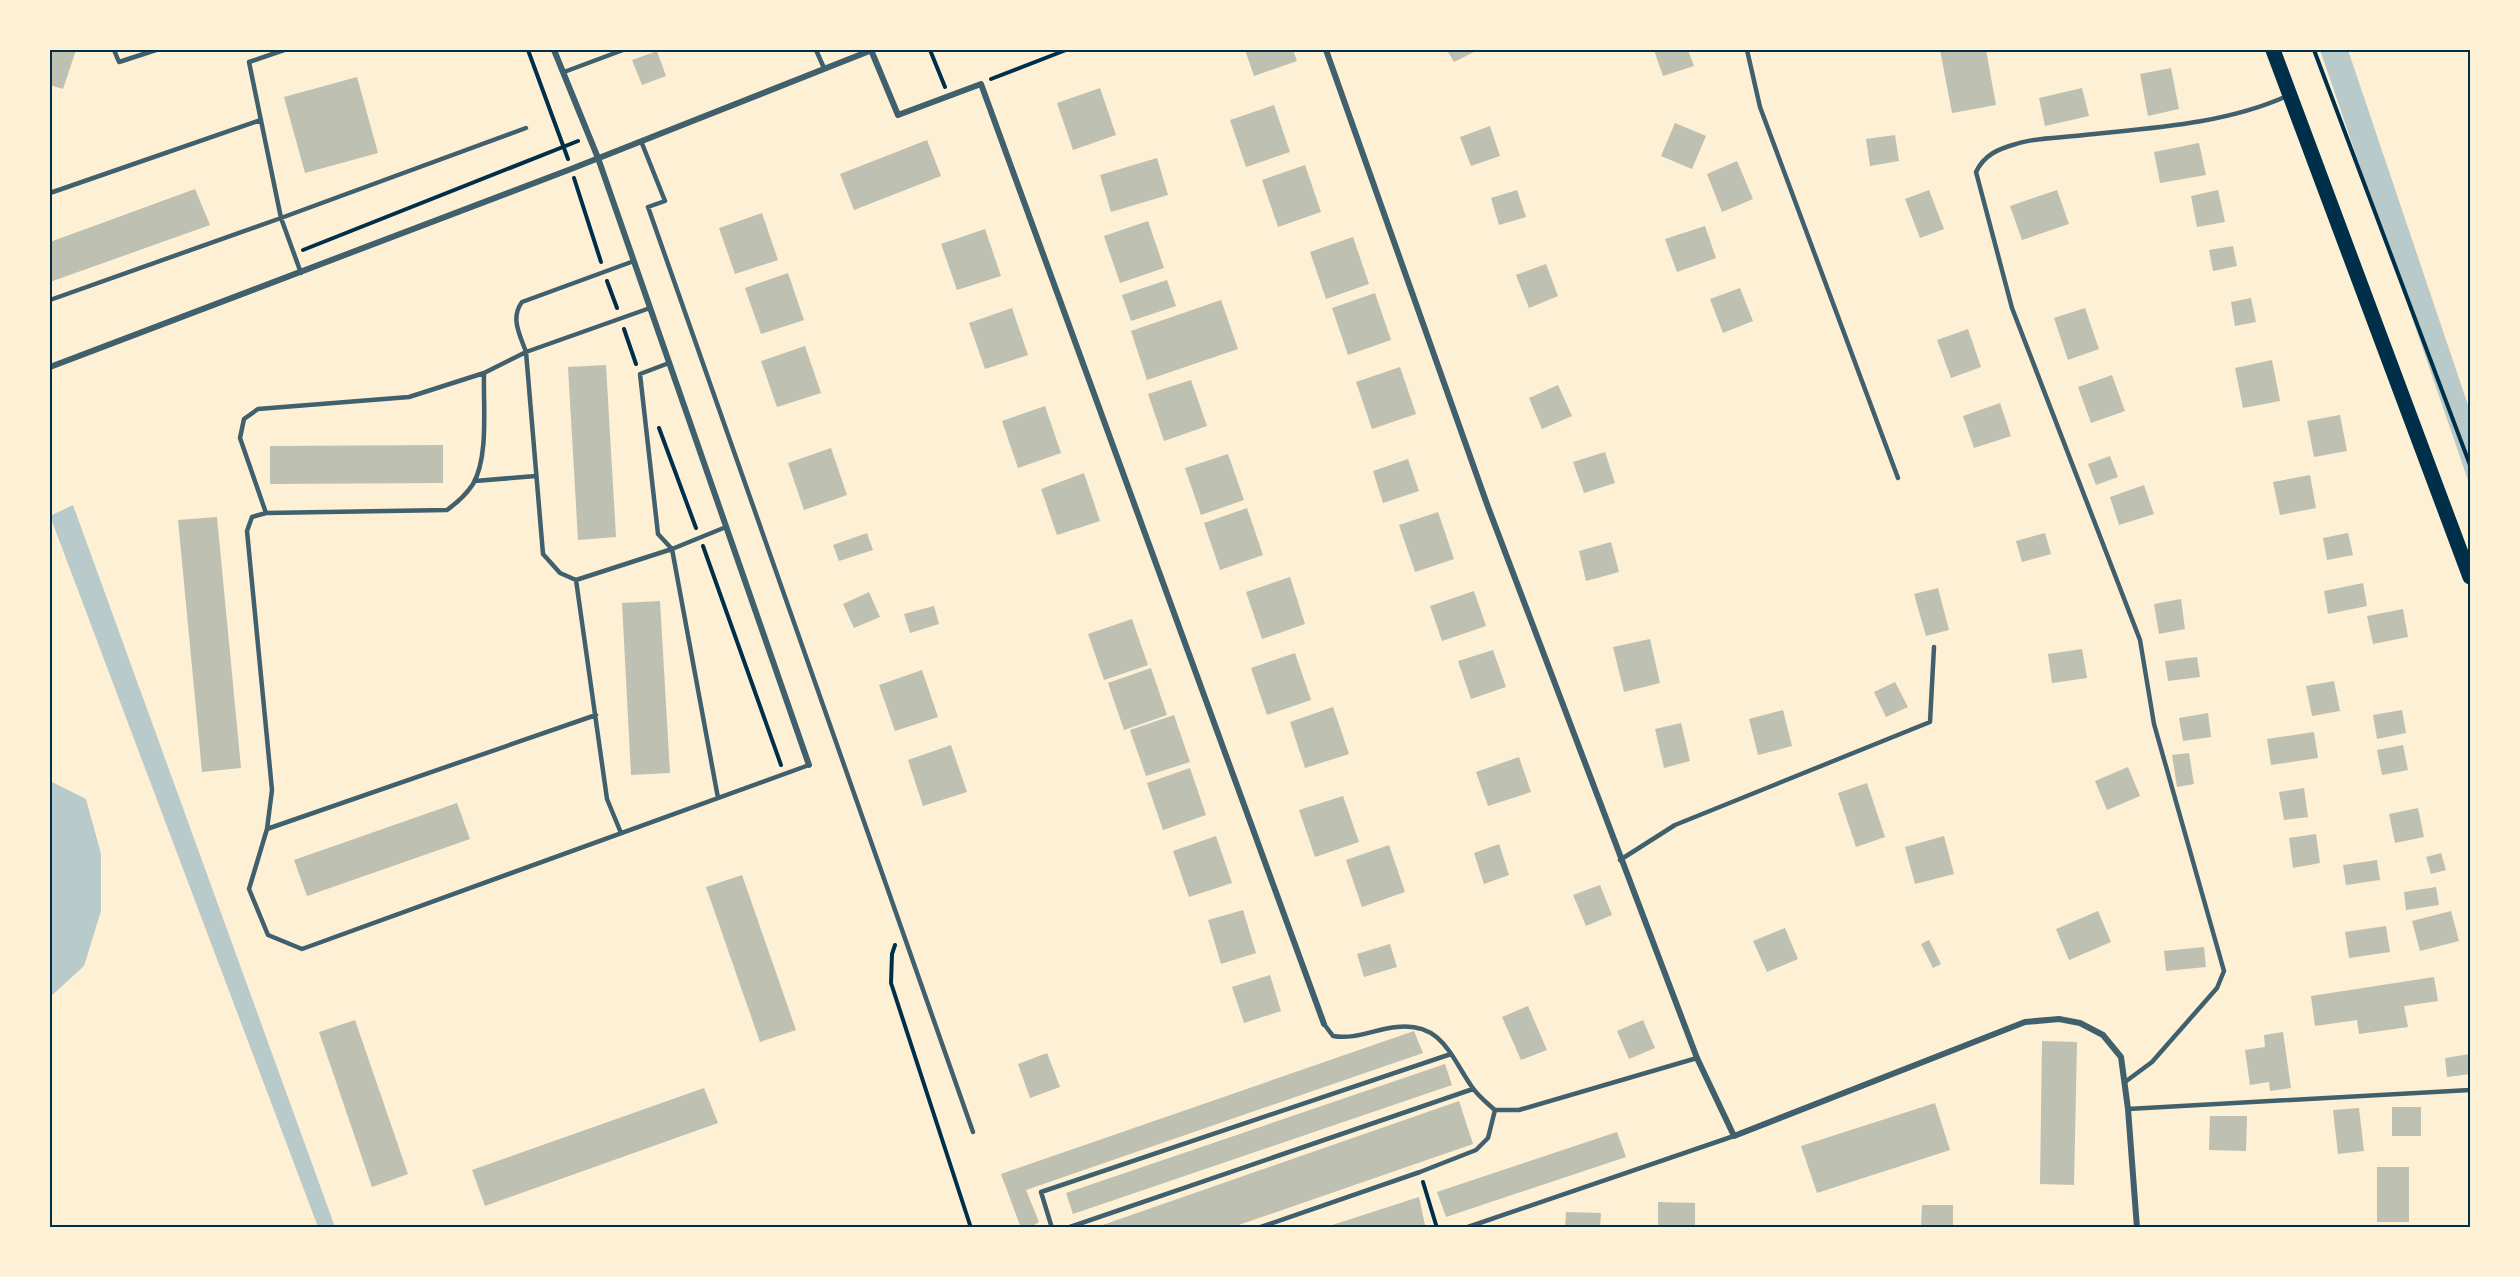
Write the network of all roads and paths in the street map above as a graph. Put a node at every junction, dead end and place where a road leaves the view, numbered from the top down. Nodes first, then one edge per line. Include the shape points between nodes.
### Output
1 (114, 50) edge
2 (156, 50) edge
3 (284, 50) edge
4 (554, 50) edge
5 (623, 50) edge
6 (816, 50) edge
7 (871, 50) edge
8 (930, 50) edge
9 (1066, 50) edge
10 (1326, 50) edge
11 (1747, 50) edge
12 (2273, 50) edge
13 (2314, 50) edge
14 (824, 68) junction
15 (564, 72) junction
16 (981, 84) junction
17 (2291, 94) junction
18 (948, 96) junction
19 (261, 120) junction
20 (526, 128) dead end
21 (588, 135) junction
22 (641, 141) junction
23 (598, 158) junction
24 (50, 194) edge
25 (281, 218) junction
26 (294, 253) junction
27 (634, 261) junction
28 (301, 273) junction
29 (50, 300) edge
30 (650, 308) junction
31 (526, 352) junction
32 (669, 363) junction
33 (50, 367) edge
34 (484, 373) junction
35 (2470, 465) edge
36 (536, 476) junction
37 (1898, 478) dead end
38 (475, 481) junction
39 (266, 513) junction
40 (726, 527) junction
41 (672, 549) junction
42 (2470, 577) edge
43 (576, 580) junction
44 (1934, 647) dead end
45 (596, 715) junction
46 (809, 765) joint
47 (718, 798) junction
48 (267, 829) junction
49 (621, 833) junction
50 (1620, 860) junction
51 (902, 929) junction
52 (1324, 1024) joint
53 (1451, 1054) junction
54 (1697, 1059) junction
55 (2125, 1082) junction
56 (1473, 1089) junction
57 (2470, 1090) edge
58 (2128, 1108) junction
59 (1495, 1110) junction
60 (973, 1132) dead end
61 (1734, 1136) junction
62 (1420, 1172) junction
63 (971, 1227) edge
64 (1052, 1227) edge
65 (1067, 1227) edge
66 (1258, 1227) edge
67 (1437, 1227) edge
68 (1465, 1227) edge
69 (2137, 1227) edge

1 - 2 lane via 120,62
3 - 19 lane via 249,62
4 - 15 street
5 - 15 lane
6 - 14 lane
7 - 14 street
7 - 18 street via 898,115
8 - 18 path
9 - 16 path
10 - 50 street via 1488,507
11 - 37 lane via 1760,107
12 - 17 main road
13 - 35 path
14 - 22 street
15 - 21 street
16 - 18 street
16 - 52 street
17 - 42 main road
17 - 55 lane via 2259,108 2168,126 2018,143 1989,154 1976,172 2012,308 2140,640 2154,724 2224,971 2217,988 2152,1062
19 - 24 lane
19 - 25 lane
20 - 25 lane
21 - 23 street
21 - 26 path via 565,148
22 - 23 street
22 - 51 lane via 665,201 648,207
23 - 27 street
23 - 28 street
25 - 26 lane
25 - 29 lane
26 - 28 lane
27 - 30 street
27 - 31 lane via 522,302 515,321
28 - 33 street
30 - 31 lane
30 - 32 street
31 - 34 lane
31 - 36 lane
32 - 40 street
32 - 41 lane via 640,374 658,534
34 - 38 lane via 482,454
34 - 39 lane via 409,397 258,409 244,419 240,438
36 - 38 lane
36 - 43 lane via 543,554 560,573
38 - 39 lane via 463,498 447,510
39 - 48 lane via 252,517 247,531 272,790
40 - 41 lane
40 - 46 street
41 - 43 lane
41 - 47 lane
43 - 45 lane
44 - 50 lane via 1930,722 1675,825
45 - 48 lane
45 - 49 lane via 607,798
46 - 47 lane
47 - 49 lane
48 - 49 lane via 249,889 268,934 302,949
50 - 54 street
51 - 60 lane
51 - 63 path via 892,954 891,983
52 - 53 lane via 1333,1036 1345,1038 1399,1026 1424,1028 1442,1040
53 - 56 lane
53 - 64 lane via 1041,1192
54 - 59 lane via 1519,1110
54 - 61 street
55 - 58 street
55 - 61 street via 2121,1057 2103,1035 2080,1023 2059,1019 2025,1022
56 - 59 lane
56 - 65 lane
57 - 58 lane
58 - 69 street
59 - 62 lane via 1488,1138 1476,1150
61 - 68 lane
62 - 66 lane
62 - 67 path

